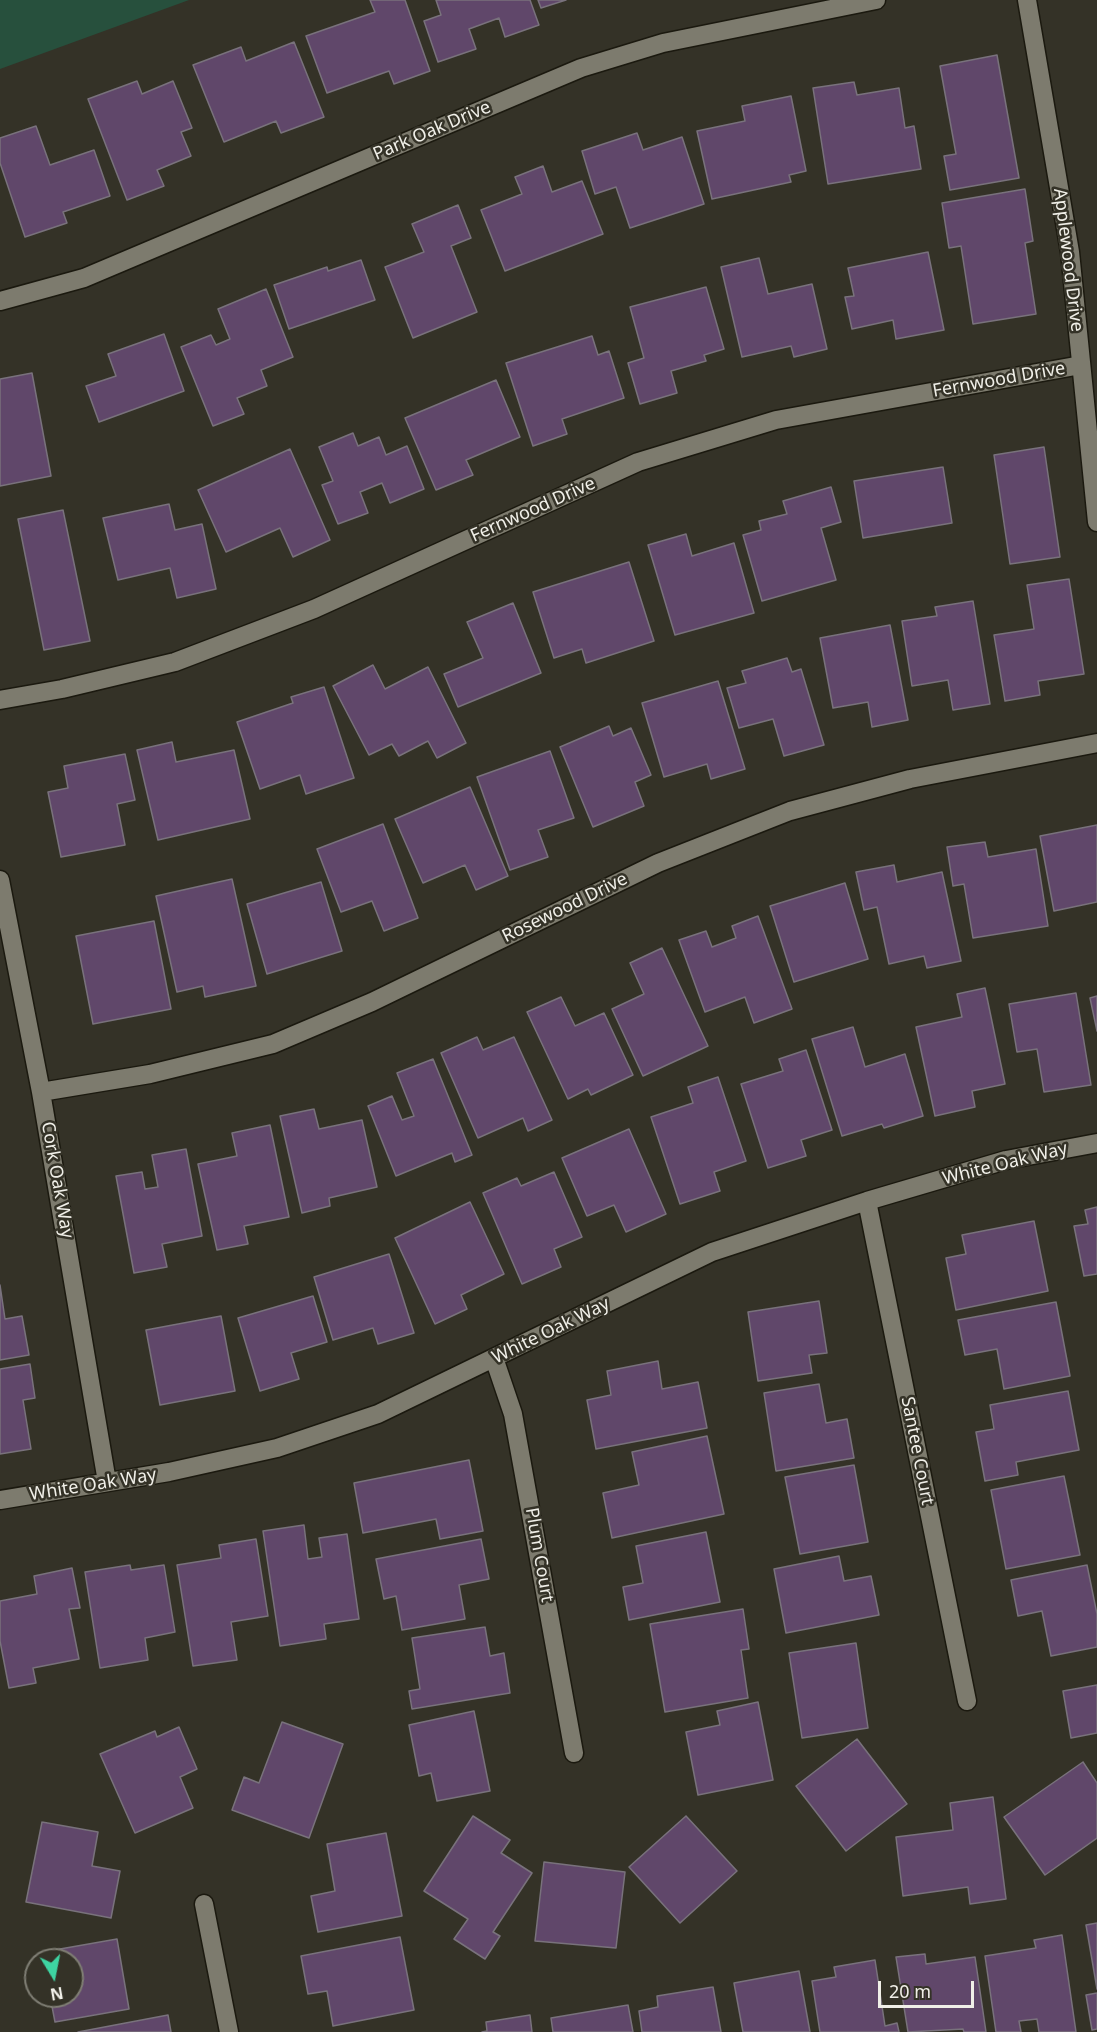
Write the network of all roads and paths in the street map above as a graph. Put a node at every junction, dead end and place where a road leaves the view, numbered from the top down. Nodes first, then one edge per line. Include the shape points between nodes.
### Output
1 (876, 0) edge
2 (1027, 0) edge
3 (0, 301) edge
4 (1081, 365) junction
5 (1097, 522) edge
6 (0, 700) edge
7 (1097, 743) edge
8 (0, 880) edge
9 (41, 1092) junction
10 (1097, 1143) edge
11 (867, 1201) junction
12 (494, 1358) junction
13 (107, 1482) junction
14 (0, 1500) edge
15 (967, 1701) dead end
16 (574, 1753) dead end
17 (204, 1904) dead end
18 (229, 2032) edge

1 - 3 street, Park Oak Drive via 663,43 580,68 84,278
2 - 4 street, Applewood Drive via 1070,252
4 - 5 street, Applewood Drive
4 - 6 street, Fernwood Drive via 776,420 649,459 314,609 175,662
7 - 9 street, Rosewood Drive via 910,779 790,811 658,863 372,1002 273,1044 150,1074
8 - 9 street, Cork Oak Way
9 - 13 street, Cork Oak Way
10 - 11 street, White Oak Way via 1006,1160
11 - 12 street, White Oak Way via 712,1252
11 - 15 street, Santee Court
12 - 13 street, White Oak Way via 378,1414 277,1448
12 - 16 street, Plum Court via 513,1414
13 - 14 street, White Oak Way
17 - 18 street

